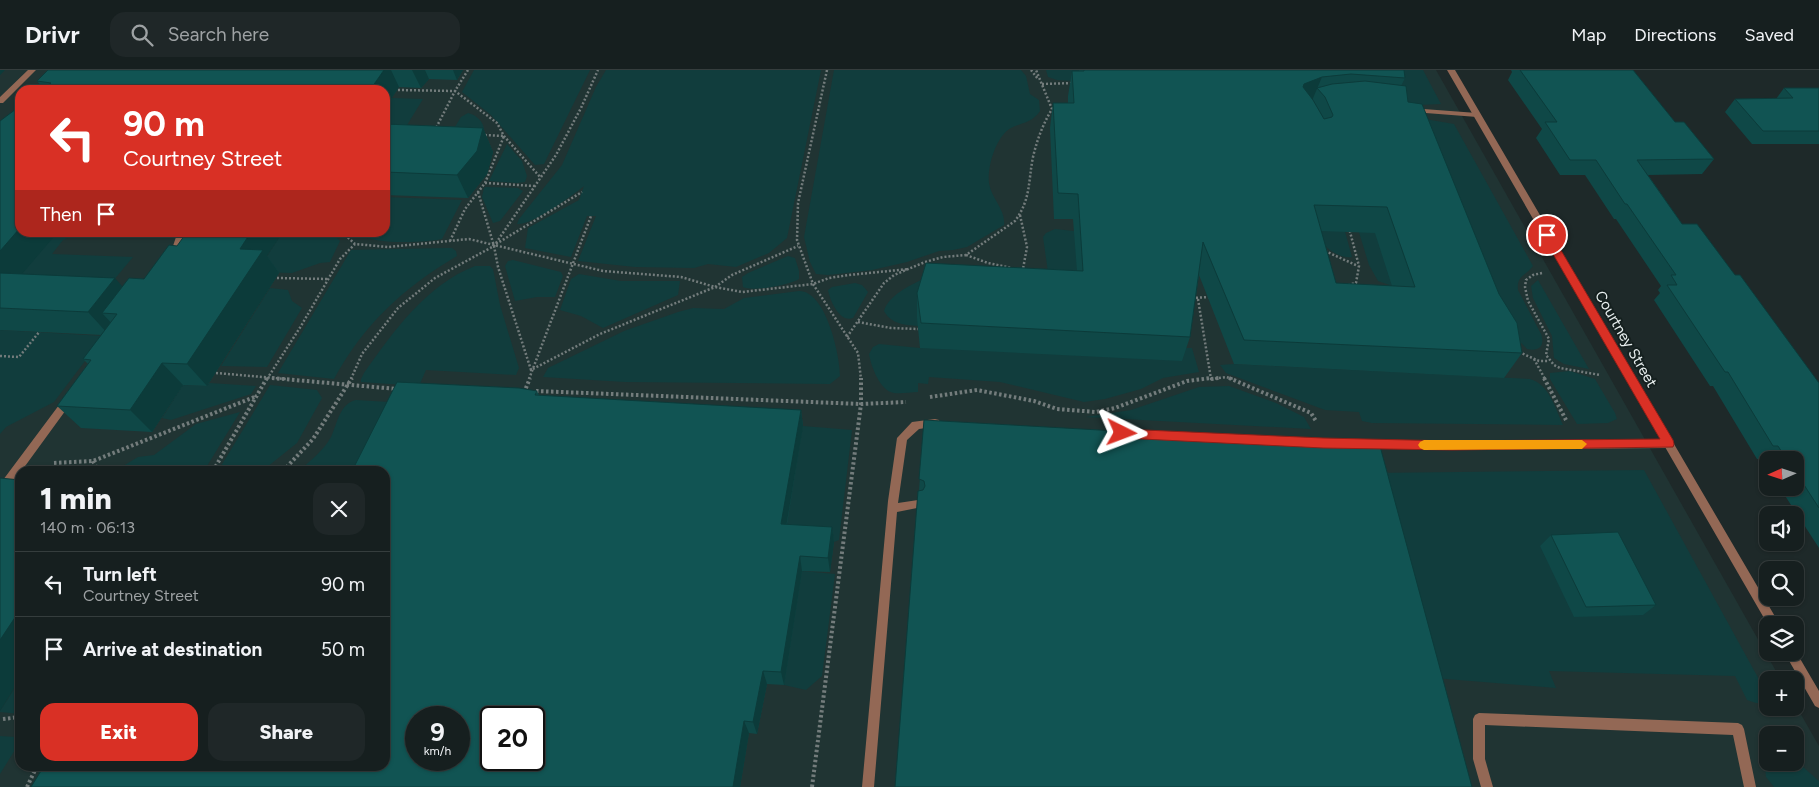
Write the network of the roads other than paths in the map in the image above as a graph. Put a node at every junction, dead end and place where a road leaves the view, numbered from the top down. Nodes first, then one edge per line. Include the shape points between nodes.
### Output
1 (32, 70) edge
2 (1450, 70) edge
3 (17, 85) edge
4 (15, 86) edge
5 (0, 101) edge
6 (1402, 108) edge
7 (1477, 115) junction
8 (180, 237) edge
9 (170, 262) edge
10 (77, 388) edge
11 (945, 424) edge
12 (1319, 443) edge
13 (1669, 444) junction
14 (19, 466) edge
15 (15, 472) edge
16 (0, 492) edge
17 (918, 504) edge
18 (893, 508) junction
19 (1769, 616) edge
20 (1795, 661) edge
21 (1819, 702) edge
22 (868, 787) edge
23 (1487, 787) edge
24 (1750, 787) edge

1 - 3 street
2 - 7 street, Courtney Street
4 - 5 street
6 - 7 street
7 - 13 street, Courtney Street
8 - 9 street
10 - 14 street
11 - 18 street via 916,425 902,438
12 - 13 street via 1452,446
13 - 19 street, Courtney Street
15 - 16 street
17 - 18 street
18 - 22 street
20 - 21 street
23 - 24 street via 1479,758 1478,719 1738,729

